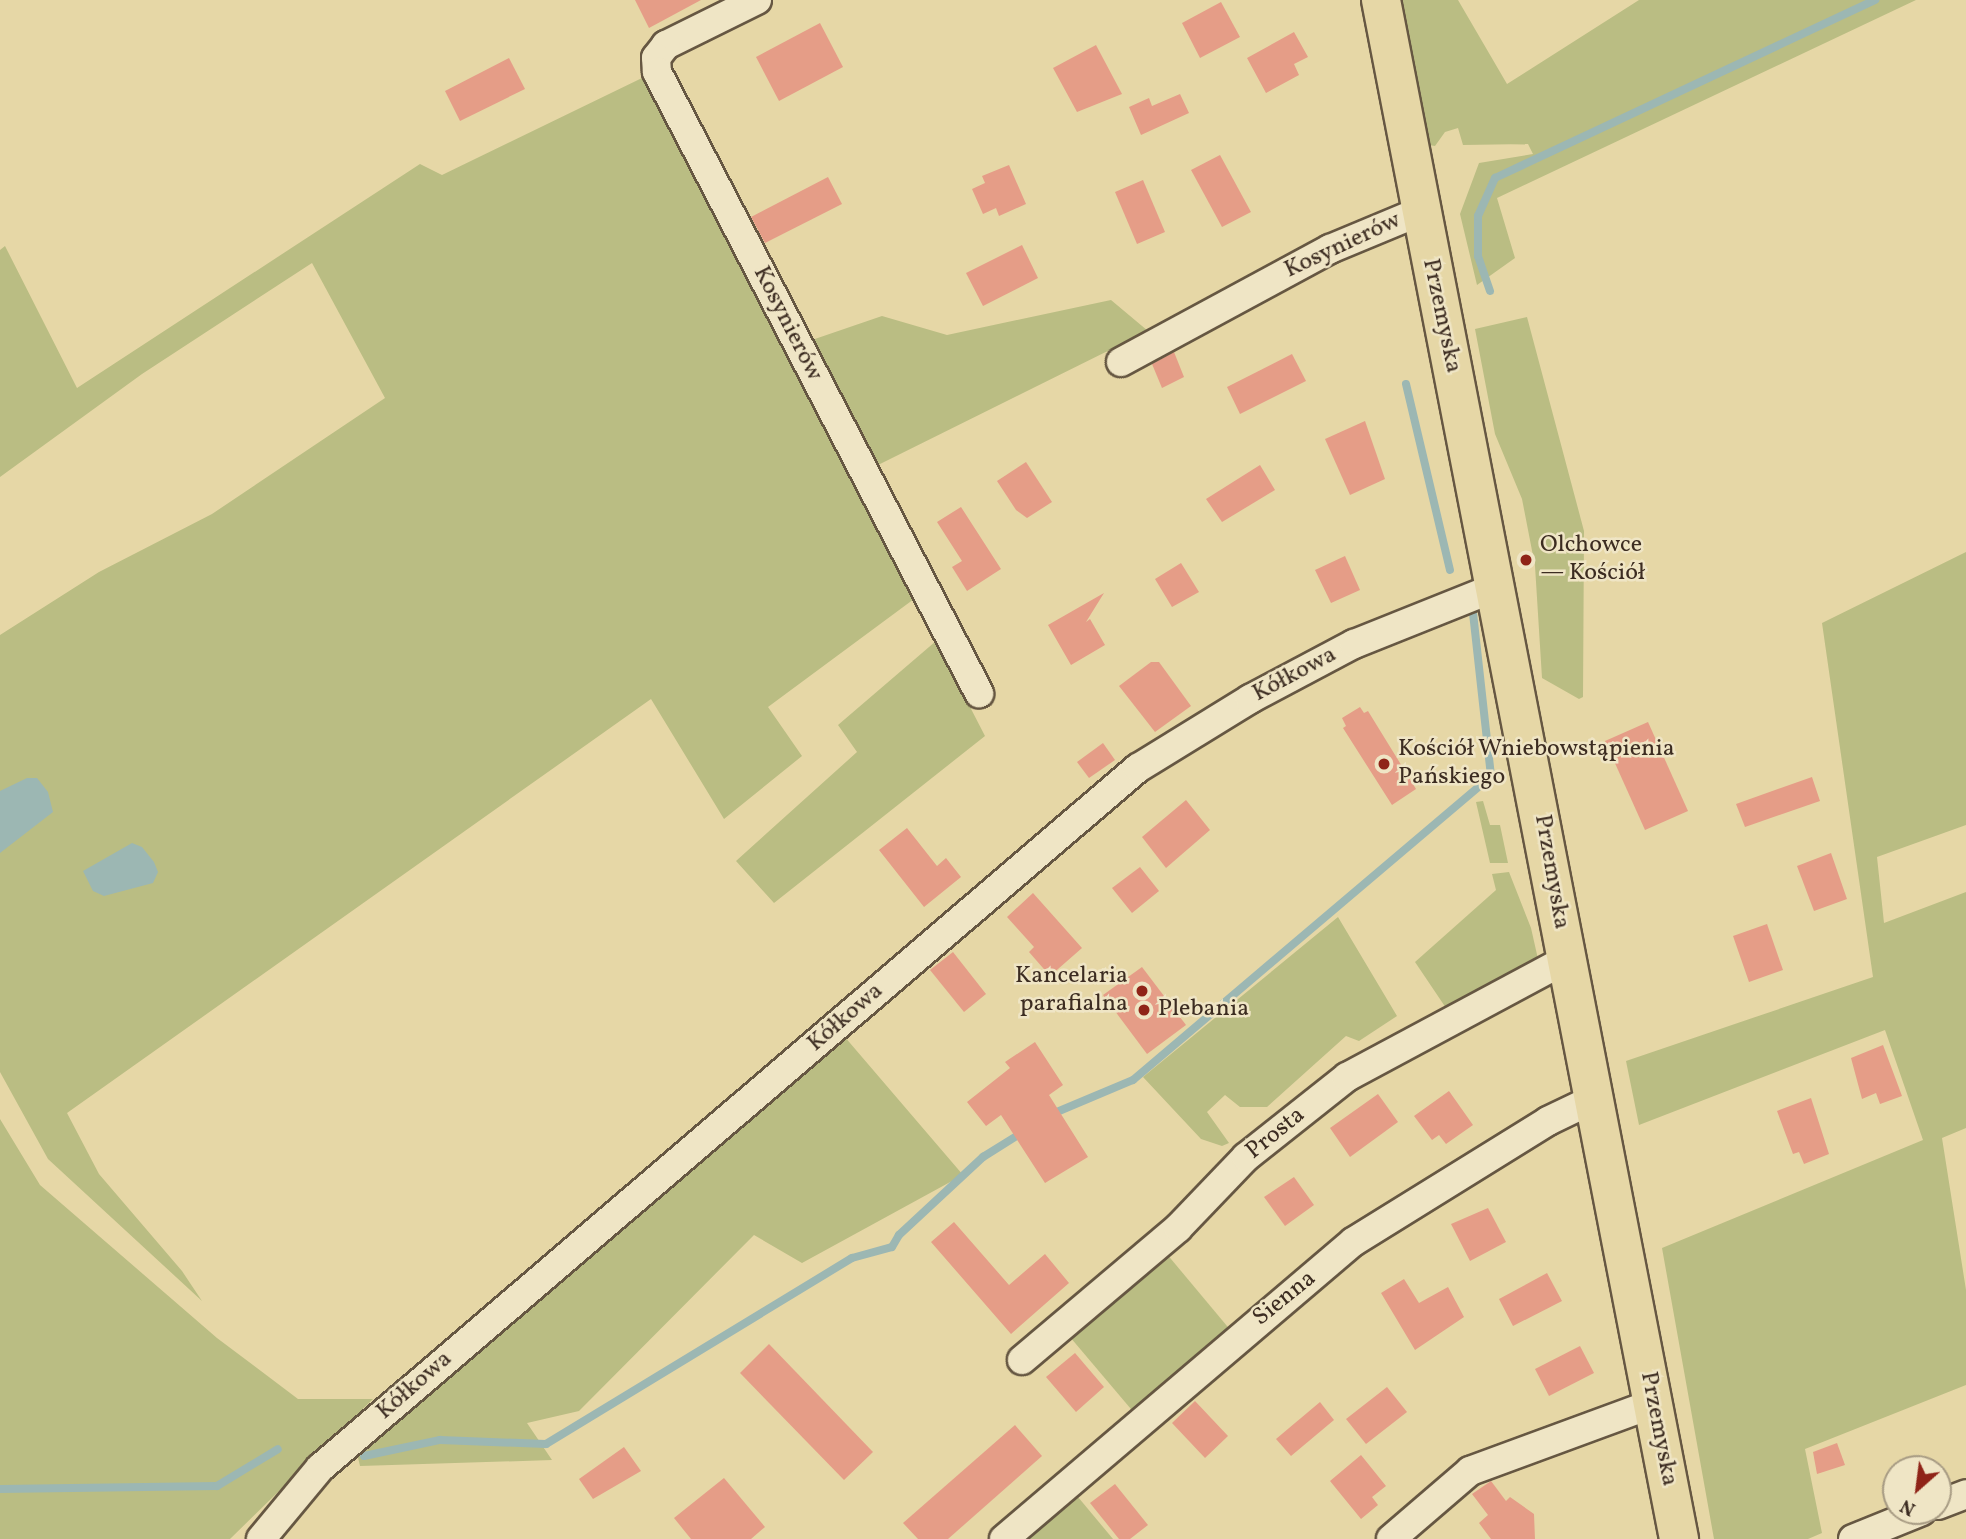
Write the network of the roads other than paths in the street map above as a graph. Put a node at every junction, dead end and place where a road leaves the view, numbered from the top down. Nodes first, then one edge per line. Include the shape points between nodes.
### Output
1 (757, 0) edge
2 (1381, 0) edge
3 (1419, 212) junction
4 (1121, 362) dead end
5 (1494, 588) junction
6 (979, 693) dead end
7 (1567, 959) junction
8 (1594, 1099) junction
9 (1022, 1360) dead end
10 (1653, 1404) junction
11 (1888, 1525) edge
12 (261, 1539) edge
13 (1004, 1539) edge
14 (1391, 1539) edge
15 (1679, 1539) edge
16 (1853, 1539) edge

1 - 6 street, Kosynierów via 666,45 656,58 657,72
2 - 3 main road, Przemyska
3 - 4 street, Kosynierów via 1318,255
3 - 5 main road, Przemyska
5 - 7 main road, Przemyska
5 - 12 street, Kółkowa via 1354,644 1250,699 1138,768 320,1468
7 - 8 main road, Przemyska
7 - 9 street, Prosta via 1347,1077 1246,1157 1178,1228
8 - 10 main road, Przemyska
8 - 13 street, Sienna via 1548,1121 1353,1242
10 - 14 street via 1471,1471
10 - 15 main road, Przemyska
11 - 16 street

